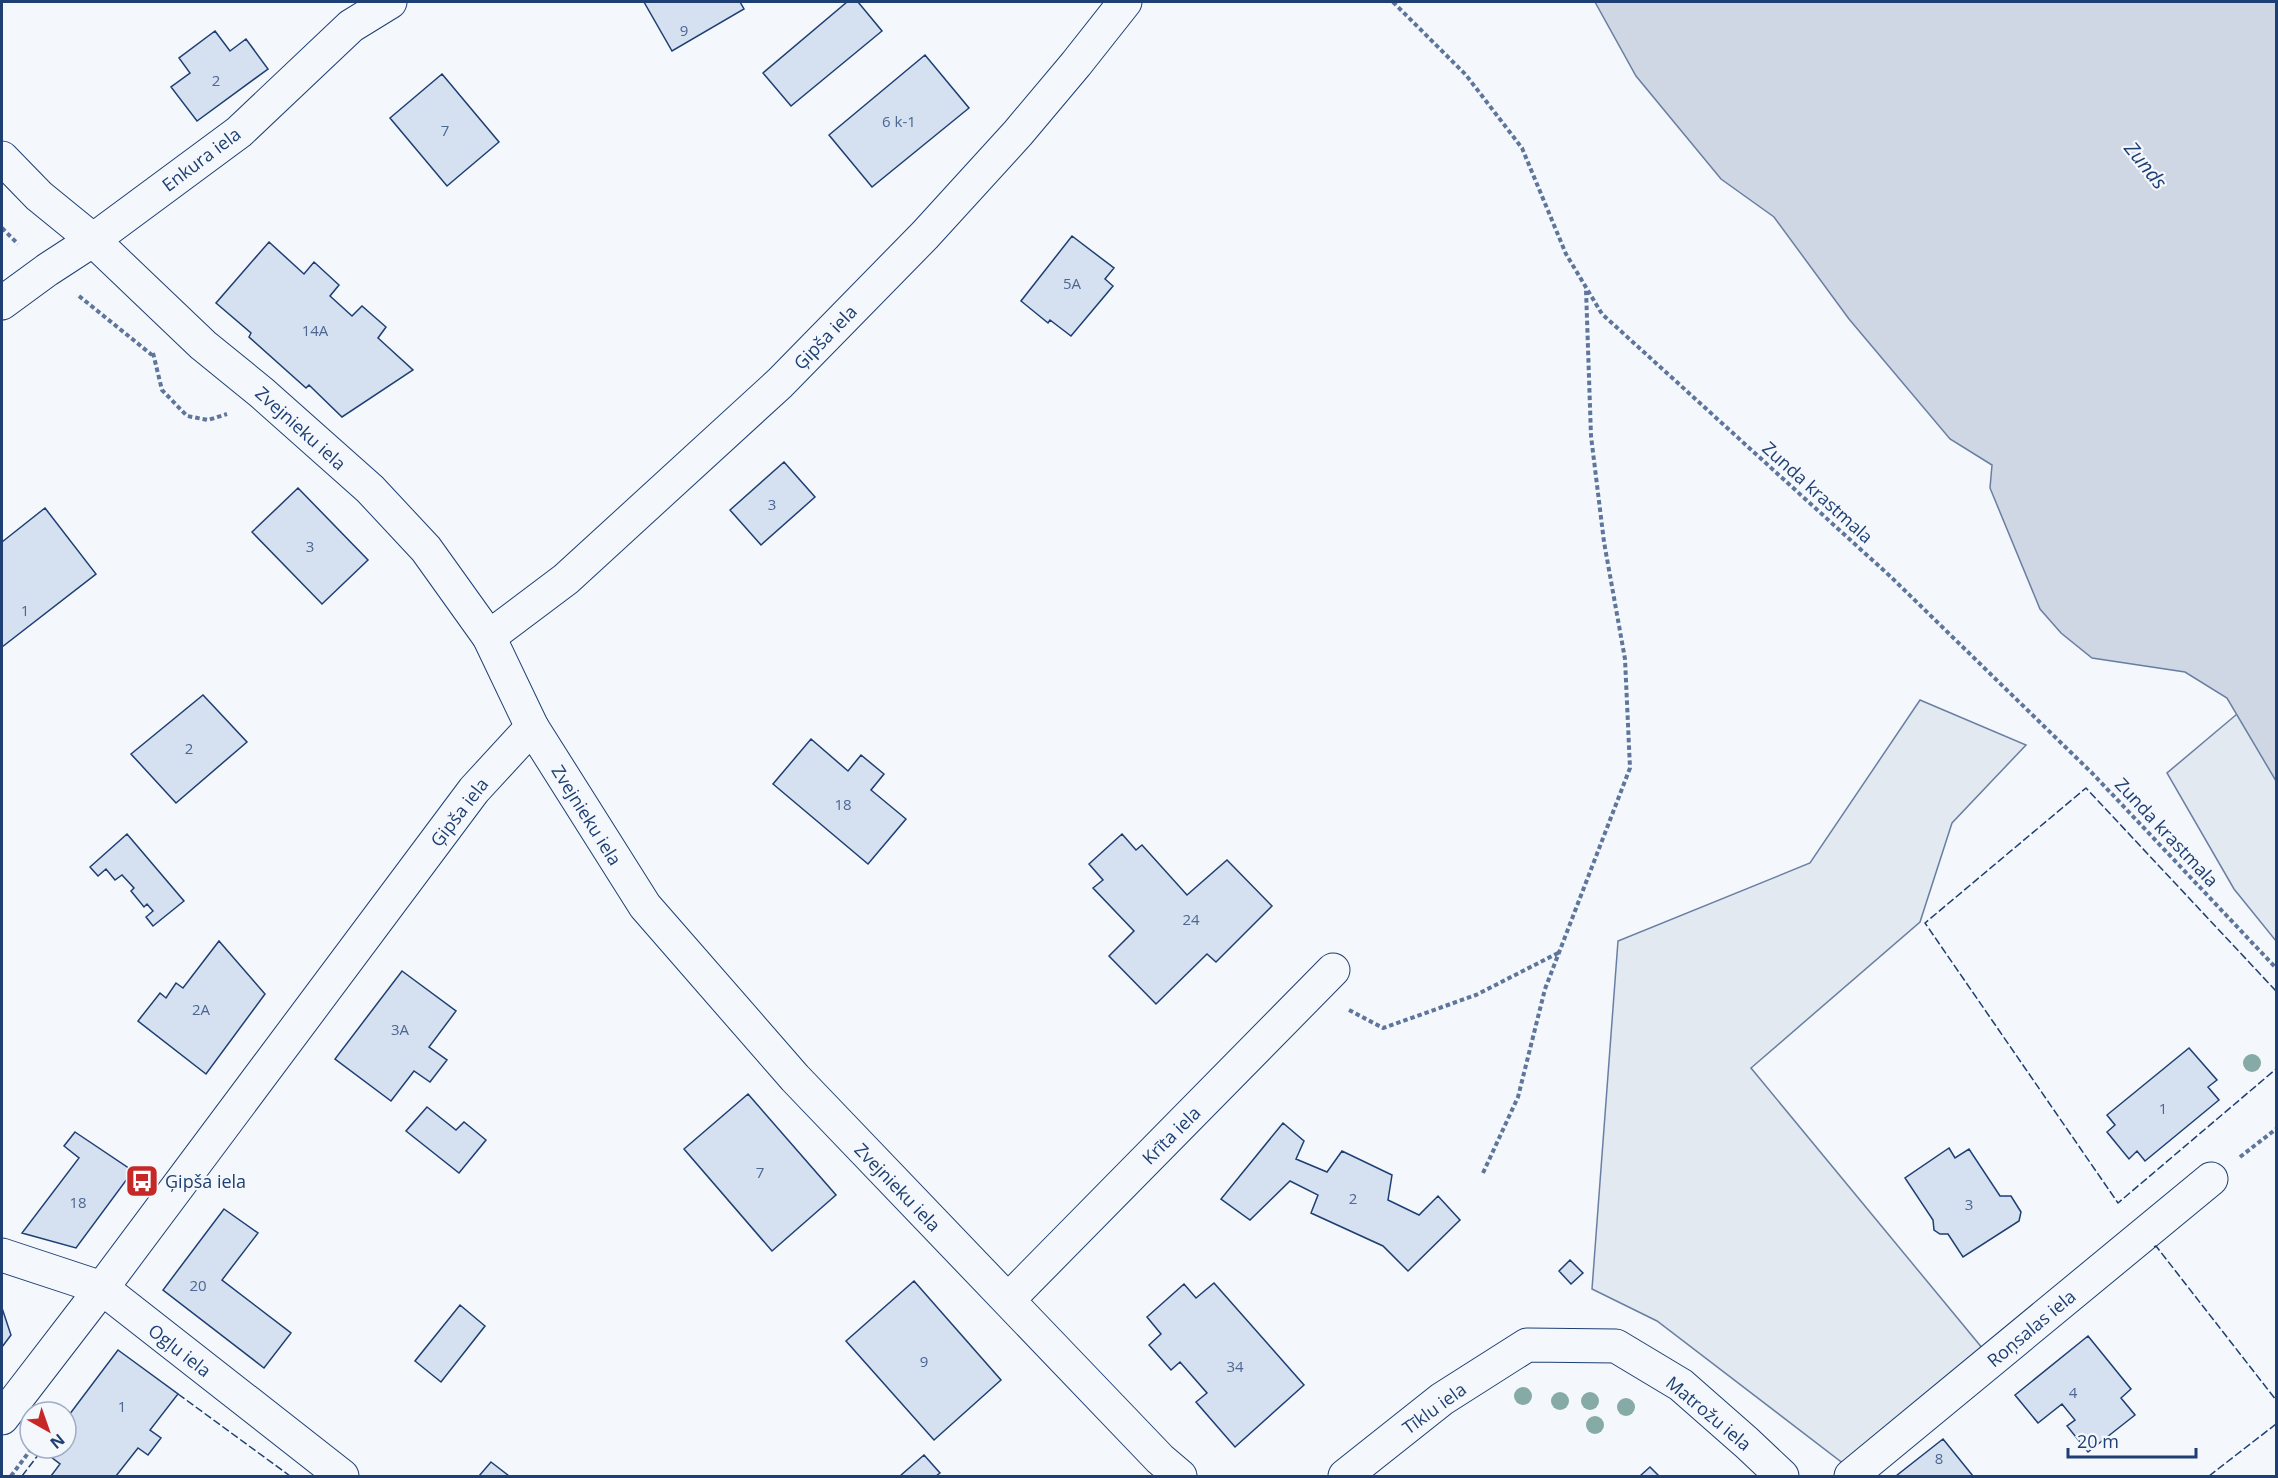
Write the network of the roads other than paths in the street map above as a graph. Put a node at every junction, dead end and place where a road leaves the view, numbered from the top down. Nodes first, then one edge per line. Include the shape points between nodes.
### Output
1 (390, 2) edge
2 (1125, 2) edge
3 (2, 158) edge
4 (93, 240) junction
5 (2, 303) edge
6 (489, 637) junction
7 (532, 727) junction
8 (1323, 981) road end
9 (2211, 1179) dead end
10 (2, 1255) edge
11 (102, 1288) junction
12 (1008, 1300) junction
13 (1527, 1344) joint
14 (2, 1418) edge
15 (342, 1476) edge
16 (1180, 1476) edge
17 (1345, 1476) edge
18 (1782, 1476) edge
19 (1851, 1476) edge

1 - 4 street, Enkura iela via 351,26 239,132
2 - 6 street, Ģipša iela via 1002,150 780,383 566,579
3 - 4 street, Zvejnieku iela via 39,196
4 - 5 street, Enkura iela
4 - 6 street, Zvejnieku iela via 203,345 370,489 426,549
6 - 7 street, Zvejnieku iela
7 - 11 street, Ģipša iela via 474,790
7 - 12 street, Zvejnieku iela via 645,906 795,1078
8 - 12 street, Krīta iela
9 - 19 street, Roņsalas iela
10 - 11 street, Ogļu iela
11 - 14 street, Ģipša iela
11 - 15 street, Ogļu iela
12 - 16 street, Zvejnieku iela
13 - 17 street, Tīklu iela via 1442,1399
13 - 18 street, Matrožu iela via 1616,1346 1681,1385

